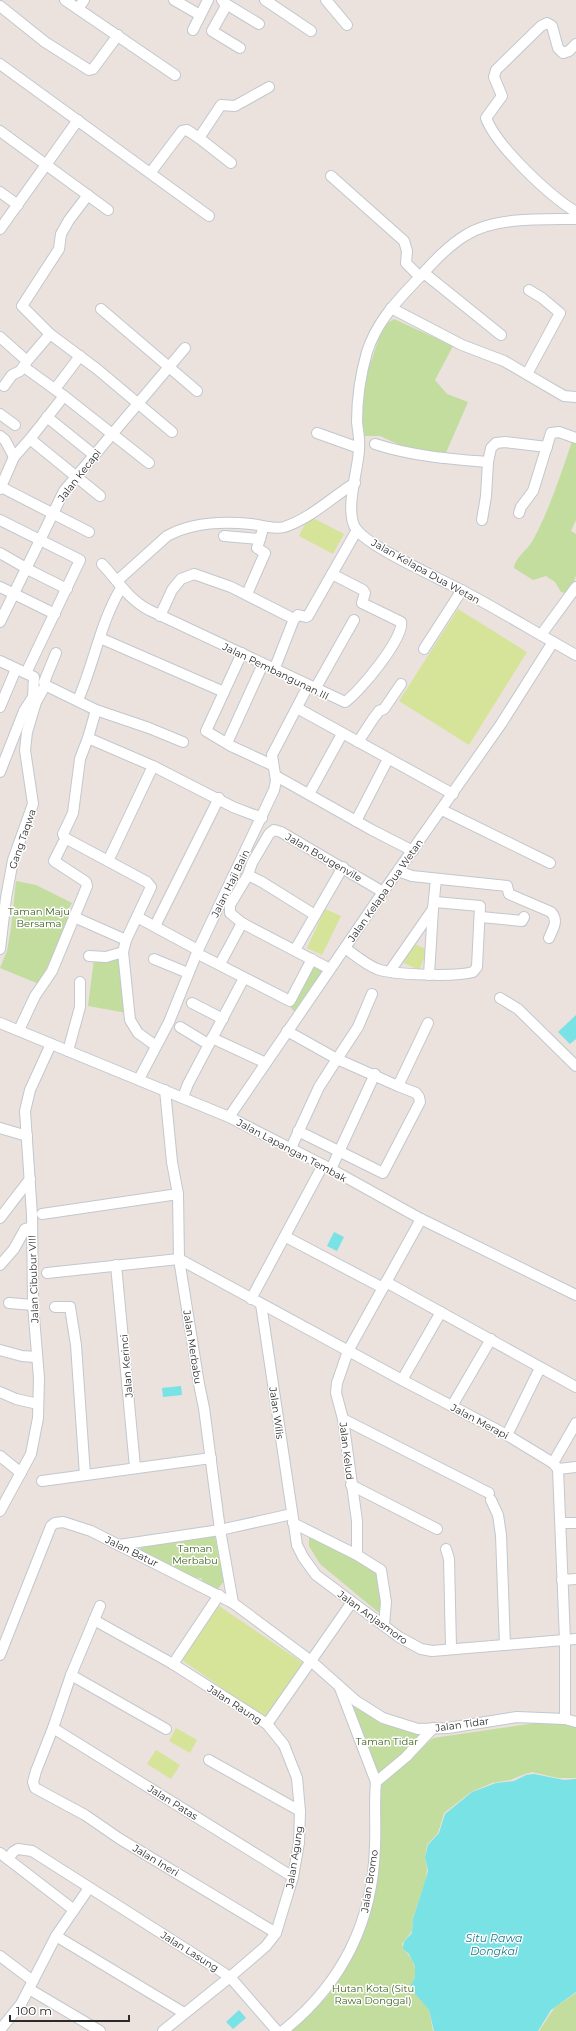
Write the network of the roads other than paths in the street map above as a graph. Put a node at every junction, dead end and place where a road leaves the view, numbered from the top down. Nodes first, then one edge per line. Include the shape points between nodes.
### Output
1 (65, 0) edge
2 (174, 0) edge
3 (208, 0) edge
4 (265, 0) edge
5 (326, 0) edge
6 (224, 2) edge
7 (81, 4) edge
8 (0, 6) edge
9 (200, 15) junction
10 (259, 24) dead end
11 (347, 25) dead end
12 (193, 30) dead end
13 (311, 31) dead end
14 (118, 35) junction
15 (576, 44) edge
16 (240, 48) dead end
17 (0, 64) edge
18 (175, 75) dead end
19 (269, 87) dead end
20 (78, 120) junction
21 (0, 130) edge
22 (198, 138) junction
23 (232, 163) dead end
24 (46, 164) junction
25 (151, 172) junction
26 (331, 176) dead end
27 (0, 192) edge
28 (88, 195) junction
29 (18, 205) junction
30 (108, 210) dead end
31 (576, 212) edge
32 (209, 216) dead end
33 (576, 219) edge
34 (0, 229) edge
35 (416, 272) junction
36 (529, 290) dead end
37 (391, 308) junction
38 (102, 309) dead end
39 (50, 334) junction
40 (501, 335) dead end
41 (0, 337) edge
42 (185, 348) dead end
43 (80, 356) junction
44 (26, 364) junction
45 (169, 367) junction
46 (527, 374) junction
47 (4, 386) dead end
48 (54, 389) junction
49 (198, 391) dead end
50 (64, 396) junction
51 (576, 397) edge
52 (137, 403) junction
53 (0, 414) edge
54 (47, 417) junction
55 (15, 425) dead end
56 (172, 432) dead end
57 (317, 433) dead end
58 (112, 434) junction
59 (0, 436) edge
60 (576, 438) edge
61 (30, 439) junction
62 (359, 443) junction
63 (547, 447) junction
64 (94, 455) junction
65 (14, 457) junction
66 (488, 462) junction
67 (149, 463) dead end
68 (76, 476) junction
69 (355, 483) junction
70 (1, 484) edge
71 (100, 496) dead end
72 (519, 513) dead end
73 (52, 514) junction
74 (0, 520) edge
75 (482, 520) dead end
76 (264, 527) junction
77 (357, 530) junction
78 (90, 532) dead end
79 (224, 536) dead end
80 (260, 539) junction
81 (39, 540) junction
82 (0, 553) edge
83 (102, 564) dead end
84 (26, 568) junction
85 (332, 574) junction
86 (119, 584) junction
87 (0, 587) edge
88 (576, 587) edge
89 (67, 588) junction
90 (462, 590) junction
91 (13, 594) junction
92 (247, 594) junction
93 (54, 614) junction
94 (160, 616) junction
95 (294, 618) junction
96 (354, 620) dead end
97 (0, 621) edge
98 (541, 635) junction
99 (100, 638) junction
100 (552, 642) junction
101 (424, 649) dead end
102 (56, 653) dead end
103 (242, 653) junction
104 (576, 655) edge
105 (0, 661) edge
106 (264, 664) junction
107 (274, 670) junction
108 (26, 673) junction
109 (46, 684) junction
110 (401, 684) dead end
111 (312, 688) junction
112 (224, 692) junction
113 (78, 700) junction
114 (0, 707) edge
115 (297, 708) junction
116 (96, 710) junction
117 (342, 734) junction
118 (88, 738) junction
119 (183, 742) dead end
120 (358, 742) junction
121 (227, 743) junction
122 (388, 759) junction
123 (272, 765) junction
124 (153, 766) junction
125 (0, 772) edge
126 (276, 776) junction
127 (309, 794) junction
128 (452, 794) junction
129 (218, 798) junction
130 (442, 810) junction
131 (262, 818) junction
132 (356, 821) junction
133 (63, 838) junction
134 (413, 851) junction
135 (108, 861) junction
136 (550, 863) dead end
137 (343, 867) junction
138 (399, 869) junction
139 (248, 875) junction
140 (436, 879) junction
141 (383, 892) junction
142 (434, 905) junction
143 (315, 915) junction
144 (74, 917) junction
145 (137, 917) junction
146 (481, 917) junction
147 (524, 918) dead end
148 (242, 923) junction
149 (155, 926) junction
150 (549, 938) dead end
151 (126, 940) junction
152 (345, 948) junction
153 (0, 949) edge
154 (296, 950) junction
155 (123, 952) junction
156 (200, 953) junction
157 (89, 956) dead end
158 (154, 959) dead end
159 (312, 959) junction
160 (220, 964) junction
161 (330, 969) junction
162 (390, 971) junction
163 (188, 973) junction
164 (429, 975) junction
165 (244, 978) junction
166 (80, 982) dead end
167 (372, 994) dead end
168 (500, 998) dead end
169 (192, 1003) dead end
170 (223, 1019) junction
171 (0, 1023) edge
172 (428, 1023) dead end
173 (180, 1027) dead end
174 (19, 1030) junction
175 (287, 1031) junction
176 (210, 1041) junction
177 (51, 1044) junction
178 (156, 1046) junction
179 (68, 1050) junction
180 (337, 1059) junction
181 (266, 1062) junction
182 (576, 1066) edge
183 (374, 1074) junction
184 (139, 1079) junction
185 (398, 1086) junction
186 (165, 1090) junction
187 (183, 1097) junction
188 (229, 1117) junction
189 (0, 1128) edge
190 (298, 1131) junction
191 (27, 1136) junction
192 (291, 1148) junction
193 (340, 1150) junction
194 (327, 1167) junction
195 (30, 1179) junction
196 (178, 1194) junction
197 (42, 1214) dead end
198 (0, 1218) edge
199 (421, 1219) junction
200 (32, 1227) junction
201 (286, 1237) junction
202 (179, 1259) junction
203 (1, 1261) edge
204 (116, 1265) junction
205 (47, 1273) dead end
206 (384, 1285) junction
207 (576, 1295) edge
208 (251, 1299) junction
209 (9, 1303) dead end
210 (260, 1304) junction
211 (33, 1305) junction
212 (55, 1307) dead end
213 (441, 1312) junction
214 (491, 1339) junction
215 (348, 1351) junction
216 (1, 1353) edge
217 (36, 1356) junction
218 (540, 1368) junction
219 (402, 1380) junction
220 (576, 1387) edge
221 (0, 1392) edge
222 (38, 1404) junction
223 (452, 1406) junction
224 (343, 1419) junction
225 (576, 1423) edge
226 (507, 1435) junction
227 (0, 1456) edge
228 (211, 1458) junction
229 (556, 1466) junction
230 (135, 1467) junction
231 (576, 1467) edge
232 (21, 1474) junction
233 (85, 1475) junction
234 (42, 1481) dead end
235 (351, 1485) junction
236 (0, 1511) edge
237 (292, 1519) junction
238 (561, 1523) junction
239 (576, 1523) edge
240 (437, 1529) dead end
241 (220, 1530) junction
242 (119, 1545) junction
243 (446, 1549) dead end
244 (357, 1555) junction
245 (576, 1579) edge
246 (562, 1580) junction
247 (218, 1595) junction
248 (352, 1602) junction
249 (233, 1603) junction
250 (100, 1606) dead end
251 (94, 1620) junction
252 (384, 1625) junction
253 (576, 1639) edge
254 (564, 1640) junction
255 (505, 1645) junction
256 (451, 1648) junction
257 (0, 1655) edge
258 (311, 1662) junction
259 (173, 1664) junction
260 (70, 1675) junction
261 (340, 1688) junction
262 (565, 1719) junction
263 (576, 1722) edge
264 (267, 1724) junction
265 (54, 1728) junction
266 (433, 1728) junction
267 (166, 1729) dead end
268 (209, 1760) dead end
269 (376, 1782) junction
270 (300, 1811) junction
271 (4, 1856) edge
272 (294, 1877) junction
273 (89, 1888) junction
274 (74, 1910) junction
275 (276, 1933) junction
276 (56, 1936) junction
277 (0, 1956) edge
278 (230, 1977) junction
279 (31, 1985) junction
280 (184, 2013) junction
281 (0, 2030) edge
282 (100, 2031) edge
283 (163, 2031) edge
284 (277, 2031) edge
285 (283, 2031) edge

1 - 7 street
2 - 9 street
3 - 9 street
4 - 13 street
5 - 11 street
6 - 10 street
6 - 16 street via 212,31
7 - 14 street
8 - 14 street via 45,42 89,70 93,69
9 - 12 street
14 - 18 street
15 - 31 street via 563,53 558,48 552,26 541,26 496,70 494,77 502,96 486,118 520,164 552,196
17 - 20 street
19 - 22 street via 235,106 220,106
20 - 24 street
20 - 25 street
21 - 24 street
22 - 23 street
22 - 25 street via 186,130 182,131
24 - 28 street
24 - 29 street
25 - 32 street
26 - 35 street via 404,241
27 - 29 street
28 - 30 street
28 - 39 street via 69,220 61,234 59,249 22,304
29 - 34 street
33 - 35 street via 527,218 480,229 467,234
35 - 37 street
35 - 40 street
36 - 46 street via 560,313
37 - 46 street via 426,328
37 - 62 street via 378,327 367,353 358,401
38 - 45 street
39 - 43 street
39 - 44 street
41 - 44 street
42 - 45 street, Jalan Kecapi
43 - 48 street
43 - 52 street
44 - 47 street via 12,374
44 - 48 street
45 - 49 street
45 - 52 street, Jalan Kecapi
46 - 51 street via 564,396
48 - 50 street
50 - 54 street
50 - 58 street
52 - 56 street
52 - 58 street, Jalan Kecapi
53 - 55 street
54 - 61 street
54 - 64 street
57 - 62 street
58 - 64 street, Jalan Kecapi
58 - 67 street
59 - 65 street
60 - 63 street via 559,432 551,433
61 - 65 street
61 - 68 street
62 - 66 street via 434,458
62 - 69 street
63 - 66 street via 496,443 491,448
63 - 72 street via 533,491
64 - 68 street, Jalan Kecapi
65 - 70 street
66 - 75 street
68 - 71 street
68 - 73 street, Jalan Kecapi
69 - 76 street via 291,524 277,528
69 - 77 street via 351,510
70 - 73 street
73 - 78 street
73 - 81 street, Jalan Kecapi
74 - 81 street
76 - 80 street
76 - 86 street via 243,523 216,523 184,528 167,536
77 - 85 street
77 - 90 street, Jalan Kelapa Dua Wetan via 380,547
79 - 80 street
80 - 92 street via 256,548 265,553
81 - 84 street, Jalan Kecapi
81 - 89 street via 80,560
82 - 84 street
83 - 86 street, Jalan Pembangunan III
84 - 89 street
84 - 91 street, Jalan Kecapi
85 - 95 street via 308,616 298,614
85 - 111 street, Jalan Pembangunan III via 363,590 365,593 362,603 401,622 401,631 380,662 345,702
86 - 94 street, Jalan Pembangunan III via 141,606
86 - 99 street
87 - 91 street
88 - 98 street
89 - 93 street
90 - 98 street, Jalan Kelapa Dua Wetan
90 - 101 street
91 - 93 street
91 - 97 street, Jalan Kecapi
92 - 94 street via 199,575 190,575 181,578 172,590
92 - 95 street
93 - 108 street
94 - 103 street, Jalan Pembangunan III
95 - 107 street
96 - 111 street
98 - 100 street, Jalan Kelapa Dua Wetan
99 - 112 street
99 - 113 street
100 - 104 street, Jalan Kelapa Dua Wetan
100 - 128 street, Jalan Kelapa Dua Wetan via 501,724
102 - 109 street, Gang Taqwa via 44,682
103 - 106 street, Jalan Pembangunan III
103 - 112 street
105 - 108 street
106 - 107 street, Jalan Pembangunan III
106 - 121 street
107 - 111 street, Jalan Pembangunan III
108 - 114 street
108 - 125 street via 33,697 24,711
109 - 113 street
109 - 153 street, Gang Taqwa via 36,702 27,732 25,750 33,804 13,860
110 - 120 street
111 - 115 street
112 - 121 street via 206,730
113 - 116 street
115 - 117 street
115 - 123 street via 274,750
116 - 118 street
116 - 119 street
117 - 120 street
117 - 127 street
118 - 124 street
118 - 133 street via 80,760 73,813
120 - 122 street
121 - 123 street
122 - 128 street
122 - 132 street
123 - 126 street
124 - 129 street
124 - 135 street
126 - 127 street
126 - 131 street, Jalan Haji Bain via 274,790
127 - 132 street
128 - 130 street, Jalan Kelapa Dua Wetan
129 - 131 street
129 - 149 street
130 - 134 street, Jalan Kelapa Dua Wetan
130 - 136 street
131 - 156 street, Jalan Haji Bain
132 - 134 street
133 - 135 street
133 - 144 street via 54,861 85,881 87,886
134 - 138 street, Jalan Kelapa Dua Wetan
135 - 145 street via 151,886
137 - 139 street, Jalan Bougenvile via 274,830 252,863
137 - 141 street, Jalan Bougenvile
137 - 143 street
138 - 140 street via 412,876
138 - 141 street, Jalan Kelapa Dua Wetan
139 - 143 street
139 - 148 street via 229,908 231,916
140 - 142 street
140 - 150 street via 507,886 509,894 551,912 555,922
141 - 152 street, Jalan Kelapa Dua Wetan
142 - 146 street via 478,905 481,908
142 - 162 street
142 - 164 street
143 - 154 street
144 - 151 street
144 - 174 street via 52,971 35,996
145 - 149 street
145 - 151 street
146 - 147 street via 522,921
146 - 164 street via 477,967 471,973
148 - 154 street
148 - 160 street
149 - 156 street
151 - 155 street
152 - 161 street, Jalan Kelapa Dua Wetan
152 - 162 street via 376,968
154 - 159 street
155 - 157 street via 106,957
155 - 178 street via 130,1020 138,1033
156 - 160 street
156 - 163 street, Jalan Haji Bain
158 - 163 street
159 - 161 street
159 - 165 street via 290,1000
160 - 165 street
161 - 175 street, Jalan Kelapa Dua Wetan
162 - 164 street
163 - 178 street, Jalan Haji Bain via 169,1022
165 - 170 street
166 - 179 street via 80,1007
167 - 180 street via 358,1027
168 - 182 street via 518,1009
169 - 170 street
170 - 176 street
171 - 174 street, Jalan Lapangan Tembak
172 - 185 street
173 - 176 street
174 - 177 street, Jalan Lapangan Tembak
175 - 180 street
175 - 181 street, Jalan Kelapa Dua Wetan
176 - 181 street
176 - 187 street
177 - 179 street, Jalan Lapangan Tembak
177 - 191 street, Jalan Cibubur VIII via 26,1100
178 - 184 street, Jalan Haji Bain
179 - 184 street, Jalan Lapangan Tembak
180 - 183 street
180 - 190 street via 326,1075
181 - 188 street, Jalan Kelapa Dua Wetan
183 - 185 street
183 - 193 street
184 - 186 street, Jalan Lapangan Tembak
185 - 193 street via 416,1094 420,1097 420,1102 383,1174
186 - 187 street, Jalan Lapangan Tembak
186 - 196 street, Jalan Merbabu
187 - 188 street, Jalan Lapangan Tembak
188 - 192 street, Jalan Lapangan Tembak
189 - 191 street
190 - 192 street
190 - 193 street
191 - 195 street, Jalan Cibubur VIII
192 - 194 street, Jalan Lapangan Tembak
193 - 194 street
194 - 199 street, Jalan Lapangan Tembak
194 - 201 street
195 - 198 street
195 - 200 street, Jalan Cibubur VIII
196 - 197 street
196 - 202 street, Jalan Merbabu
199 - 206 street, Jalan Kelud
199 - 207 street, Jalan Lapangan Tembak
200 - 203 street via 25,1229 14,1249
200 - 211 street, Jalan Cibubur VIII
201 - 206 street
201 - 208 street
202 - 204 street
202 - 208 street, Jalan Merapi
202 - 228 street, Jalan Merbabu
204 - 205 street
204 - 230 street, Jalan Kerinci
206 - 213 street
206 - 215 street, Jalan Kelud
208 - 210 street, Jalan Merapi
209 - 211 street
210 - 215 street, Jalan Merapi
210 - 237 street, Jalan Wilis
211 - 217 street, Jalan Cibubur VIII
212 - 233 street via 70,1307 76,1345
213 - 214 street
213 - 219 street
214 - 218 street
214 - 223 street
215 - 219 street, Jalan Merapi
215 - 224 street, Jalan Kelud via 340,1371 336,1393
216 - 217 street
217 - 222 street, Jalan Cibubur VIII via 39,1378
218 - 220 street
218 - 226 street
219 - 223 street, Jalan Merapi
221 - 222 street
222 - 232 street, Jalan Cibubur VIII via 36,1434 31,1454
223 - 226 street, Jalan Merapi
224 - 235 street, Jalan Kelud
224 - 255 street via 490,1497 498,1515 501,1535
225 - 229 street
226 - 229 street, Jalan Merapi
227 - 232 street
228 - 230 street
228 - 241 street, Jalan Merbabu
229 - 231 street
229 - 238 street
230 - 233 street
232 - 236 street, Jalan Cibubur VIII
233 - 234 street
235 - 240 street
235 - 244 street, Jalan Kelud via 357,1521
237 - 241 street
237 - 244 street
237 - 248 street, Jalan Anjasmoro via 297,1545 316,1575
238 - 239 street
238 - 246 street
241 - 242 street
241 - 249 street, Jalan Merbabu
242 - 247 street, Jalan Batur
242 - 257 street, Jalan Batur via 67,1522 52,1524
243 - 256 street via 449,1559
244 - 252 street via 381,1570 386,1602
245 - 246 street
246 - 254 street
247 - 249 street, Jalan Batur
247 - 259 street
248 - 252 street, Jalan Anjasmoro
248 - 258 street, Jalan Raung
249 - 258 street, Jalan Batur
250 - 251 street
251 - 259 street, Jalan Raung
251 - 260 street
252 - 256 street, Jalan Anjasmoro via 404,1641 421,1649 432,1651
253 - 254 street, Jalan Anjasmoro
254 - 255 street, Jalan Anjasmoro
254 - 262 street
255 - 256 street, Jalan Anjasmoro
258 - 261 street, Jalan Batur
258 - 264 street, Jalan Raung
259 - 264 street, Jalan Raung
260 - 265 street
260 - 267 street
261 - 266 street, Jalan Tidar via 383,1718 418,1729
261 - 269 street
262 - 263 street, Jalan Tidar
262 - 266 street, Jalan Tidar via 517,1717
264 - 270 street, Jalan Agung via 280,1737 290,1757 297,1778
265 - 272 street, Jalan Patas
265 - 275 street, Jalan Ineri via 36,1770 33,1782 35,1788 85,1815 120,1839
266 - 269 street via 406,1757
268 - 270 street
269 - 285 street, Jalan Bromo via 376,1846 372,1879 357,1938 333,1981 315,2002
270 - 272 street, Jalan Agung
271 - 273 street, Jalan Lasung via 21,1848 28,1850
271 - 274 street
272 - 275 street, Jalan Agung
273 - 274 street
273 - 278 street, Jalan Lasung
274 - 276 street
275 - 278 street, Jalan Agung via 266,1946
276 - 279 street
276 - 280 street
277 - 279 street
278 - 280 street, Jalan Agung
278 - 284 street, Jalan Lasung
279 - 281 street via 17,2009
279 - 282 street
280 - 283 street, Jalan Agung

